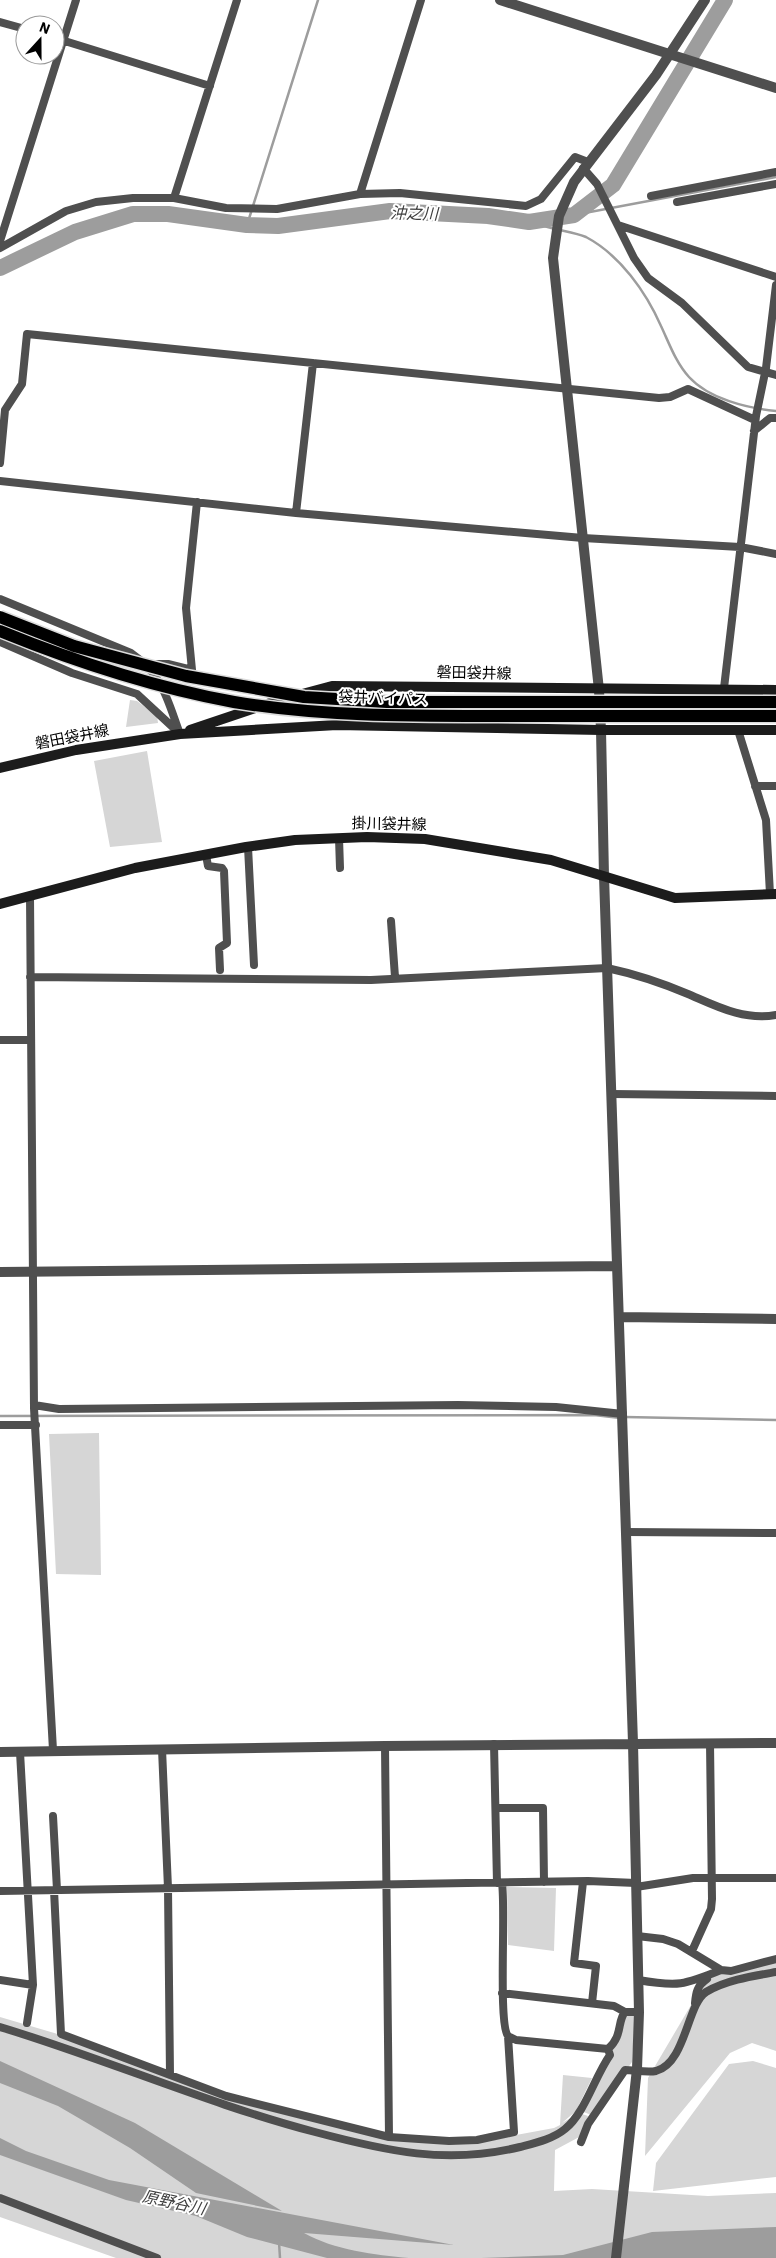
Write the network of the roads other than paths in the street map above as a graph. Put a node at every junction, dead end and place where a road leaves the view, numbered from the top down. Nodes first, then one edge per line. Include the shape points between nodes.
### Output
1 (76, 0) edge
2 (237, 0) edge
3 (421, 0) edge
4 (500, 0) edge
5 (705, 0) edge
6 (0, 22) edge
7 (65, 25) edge
8 (15, 26) edge
9 (65, 41) edge
10 (674, 55) junction
11 (51, 65) edge
12 (210, 86) junction
13 (776, 88) edge
14 (585, 165) junction
15 (776, 172) edge
16 (776, 184) edge
17 (360, 194) junction
18 (651, 196) dead end
19 (174, 198) junction
20 (677, 202) dead end
21 (618, 225) junction
22 (0, 241) edge
23 (0, 248) edge
24 (776, 276) edge
25 (776, 285) edge
26 (312, 363) junction
27 (765, 374) junction
28 (776, 375) edge
29 (566, 389) junction
30 (756, 418) junction
31 (776, 418) edge
32 (754, 431) junction
33 (0, 463) edge
34 (0, 481) edge
35 (197, 502) junction
36 (296, 513) junction
37 (582, 538) junction
38 (740, 548) junction
39 (776, 554) edge
40 (0, 599) edge
41 (0, 618) edge
42 (0, 631) edge
43 (0, 642) edge
44 (148, 664) junction
45 (724, 688) junction
46 (599, 690) junction
47 (776, 690) edge
48 (776, 702) edge
49 (776, 716) edge
50 (601, 730) junction
51 (738, 730) junction
52 (776, 730) edge
53 (180, 734) junction
54 (0, 768) edge
55 (755, 786) junction
56 (776, 786) edge
57 (339, 838) junction
58 (248, 847) junction
59 (206, 854) junction
60 (340, 868) dead end
61 (604, 876) junction
62 (773, 894) edge
63 (30, 896) junction
64 (0, 904) edge
65 (390, 921) dead end
66 (254, 965) dead end
67 (607, 968) junction
68 (220, 970) dead end
69 (30, 977) junction
70 (395, 977) junction
71 (776, 1016) edge
72 (0, 1040) edge
73 (31, 1040) junction
74 (612, 1094) junction
75 (776, 1096) edge
76 (617, 1266) junction
77 (32, 1271) junction
78 (0, 1272) edge
79 (619, 1317) junction
80 (776, 1319) edge
81 (34, 1406) junction
82 (623, 1414) junction
83 (36, 1424) junction
84 (0, 1425) edge
85 (626, 1532) junction
86 (776, 1533) edge
87 (633, 1743) junction
88 (710, 1743) junction
89 (776, 1743) edge
90 (494, 1744) junction
91 (385, 1746) junction
92 (162, 1749) junction
93 (54, 1750) junction
94 (0, 1752) edge
95 (20, 1752) junction
96 (496, 1808) junction
97 (53, 1816) dead end
98 (711, 1877) junction
99 (776, 1878) edge
100 (544, 1882) junction
101 (583, 1882) junction
102 (499, 1883) junction
103 (636, 1885) junction
104 (387, 1886) junction
105 (168, 1888) junction
106 (27, 1890) junction
107 (56, 1890) junction
108 (0, 1891) edge
109 (637, 1936) junction
110 (692, 1951) junction
111 (776, 1959) edge
112 (721, 1970) junction
113 (776, 1972) edge
114 (0, 1980) edge
115 (638, 1980) junction
116 (33, 1985) junction
117 (502, 1993) junction
118 (592, 2003) junction
119 (694, 2009) junction
120 (625, 2012) junction
121 (638, 2012) junction
122 (27, 2023) dead end
123 (0, 2027) edge
124 (508, 2036) junction
125 (608, 2049) junction
126 (637, 2070) junction
127 (170, 2075) junction
128 (581, 2111) junction
129 (592, 2119) junction
130 (389, 2137) junction
131 (580, 2142) dead end
132 (0, 2198) edge
133 (157, 2258) edge
134 (616, 2258) edge

1 - 7 street
2 - 12 street
3 - 17 street
4 - 10 street
5 - 10 street
6 - 8 street
9 - 12 street
10 - 13 street
10 - 14 street
11 - 22 street
12 - 19 street
14 - 17 street via 575,157 541,199 526,206 435,195
14 - 21 street
14 - 29 street via 566,198 555,234 553,258
15 - 18 street
16 - 20 street
17 - 19 street via 277,209 226,208
19 - 23 street via 132,198 90,204 66,211
21 - 24 street
21 - 27 street via 648,278 682,303 748,367
25 - 27 street
26 - 29 street
26 - 33 street via 28,334 22,384 5,410
26 - 36 street
27 - 28 street
27 - 30 street
29 - 30 street via 659,398 688,389
29 - 37 street
30 - 32 street
31 - 32 street via 770,418
32 - 38 street
34 - 35 street
35 - 36 street
35 - 44 street via 186,608 192,670 168,664
36 - 37 street
37 - 38 street
37 - 46 street
38 - 39 street
38 - 45 street
40 - 44 street via 131,653
41 - 48 highway, 袋井バイパス, bridge via 74,646 186,676 304,698 387,702
42 - 49 highway, 袋井バイパス, bridge via 118,675 235,702 301,711 385,716
43 - 53 street via 72,673 137,694
44 - 53 street via 162,685
45 - 46 main road, 磐田袋井線
45 - 47 main road, 磐田袋井線
46 - 50 street
46 - 53 main road, 磐田袋井線 via 332,686 258,706
50 - 51 main road, 磐田袋井線
50 - 53 main road, 磐田袋井線 via 337,725
50 - 61 street
51 - 52 main road, 磐田袋井線
51 - 55 street
53 - 54 main road, 磐田袋井線 via 76,750
55 - 56 street
55 - 62 street via 766,820
57 - 58 main road, 掛川袋井線
57 - 60 street
57 - 61 main road, 掛川袋井線 via 425,839 551,860
58 - 59 main road, 掛川袋井線
58 - 66 street
59 - 63 main road, 掛川袋井線 via 135,868
59 - 68 street via 208,866 224,871 226,943 219,948
61 - 62 main road, 掛川袋井線 via 675,898
61 - 67 street
63 - 64 main road, 掛川袋井線
63 - 69 street
65 - 70 street
67 - 70 street
67 - 71 street via 661,984 717,1008 764,1018
67 - 74 street
69 - 70 street via 362,980
69 - 73 street
72 - 73 street
73 - 77 street
74 - 75 street
74 - 76 street
76 - 77 street
76 - 79 street
77 - 78 street
77 - 81 street
79 - 80 street
79 - 82 street
81 - 82 street via 59,1409 458,1405 556,1407
81 - 83 street
82 - 85 street
83 - 84 street
83 - 93 street
85 - 86 street
85 - 87 street
87 - 88 street
87 - 90 street
87 - 103 street
88 - 89 street
88 - 98 street
90 - 91 street
90 - 96 street
91 - 92 street
91 - 104 street
92 - 93 street
92 - 105 street
93 - 95 street
94 - 95 street
95 - 106 street
96 - 100 street via 542,1808
96 - 102 street
97 - 107 street
98 - 99 street
98 - 103 street
98 - 110 street via 711,1909
100 - 101 street
100 - 102 street
101 - 103 street
101 - 118 street via 574,1963 596,1966
102 - 104 street
102 - 117 street via 504,1950
103 - 109 street
104 - 105 street
104 - 130 street
105 - 107 street
105 - 127 street
106 - 107 street
106 - 108 street
106 - 116 street
107 - 127 street via 61,2034
109 - 110 street via 663,1939
109 - 115 street
110 - 112 street
111 - 112 street via 731,1971
112 - 115 street via 669,1986
112 - 119 street via 700,1984
113 - 119 street via 705,1992
114 - 116 street
115 - 121 street
116 - 122 street
117 - 118 street
117 - 124 street
118 - 120 street via 614,2006
119 - 126 street via 686,2036 670,2060 656,2071
120 - 121 street
120 - 125 street via 620,2032
121 - 126 street
123 - 128 street via 258,2117 395,2152 467,2156 501,2152 556,2135
124 - 125 street via 516,2040
124 - 130 street via 514,2132 477,2140
125 - 128 street via 610,2056 598,2073
126 - 129 street via 625,2070
126 - 134 street
127 - 130 street via 226,2096
128 - 129 street
129 - 131 street
132 - 133 street

